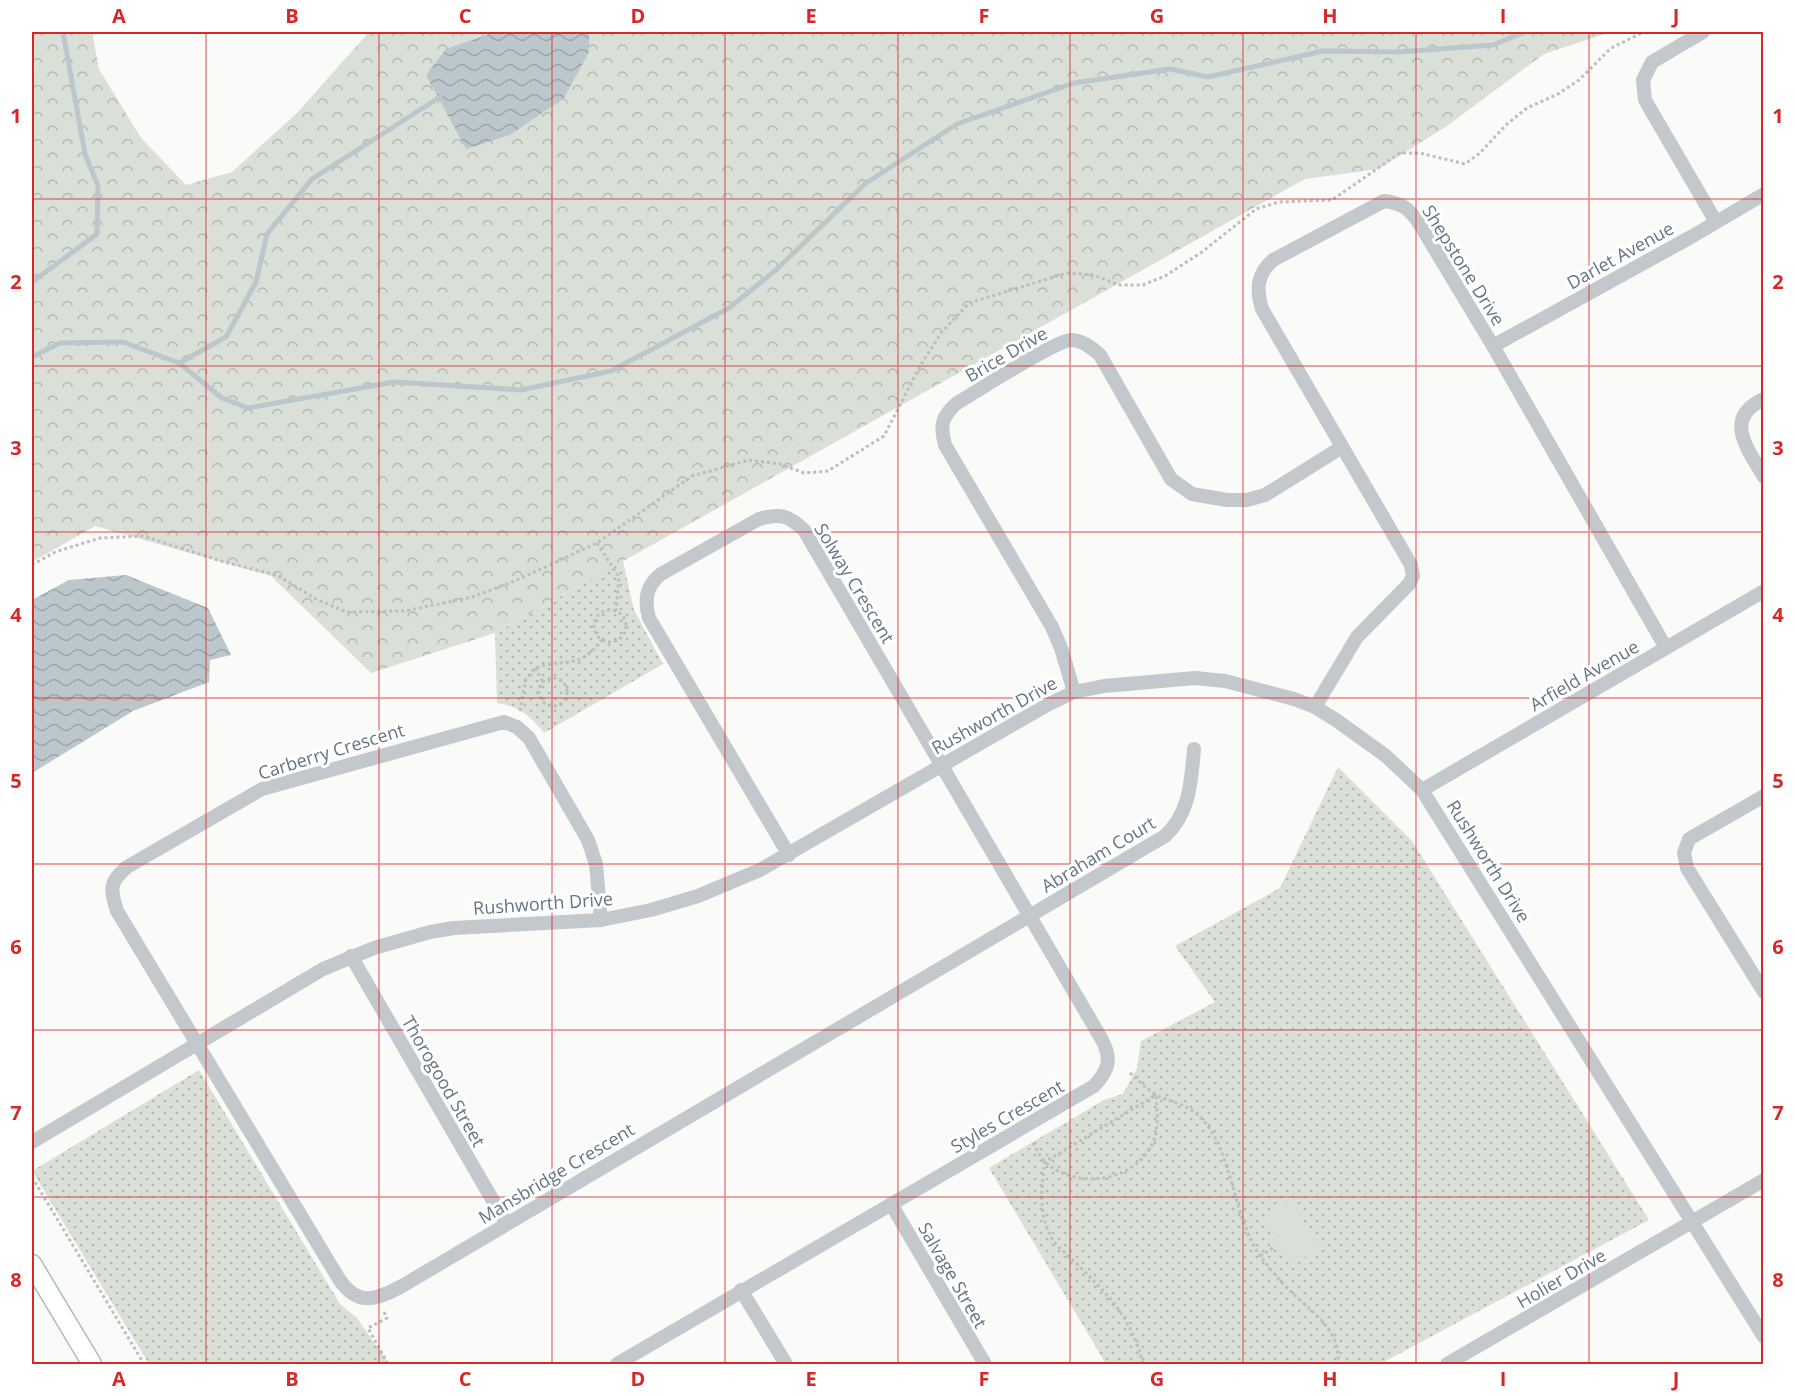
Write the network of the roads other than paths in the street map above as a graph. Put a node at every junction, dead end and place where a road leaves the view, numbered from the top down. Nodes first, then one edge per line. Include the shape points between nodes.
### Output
1 (1703, 32) edge
2 (1764, 194) edge
3 (1716, 222) junction
4 (1493, 346) junction
5 (1764, 399) edge
6 (1342, 447) junction
7 (1764, 477) edge
8 (1764, 591) edge
9 (1666, 648) junction
10 (1074, 692) junction
11 (1315, 707) junction
12 (1194, 749) dead end
13 (941, 765) junction
14 (1422, 790) junction
15 (1764, 796) edge
16 (789, 855) junction
17 (1029, 916) junction
18 (601, 920) junction
19 (351, 956) junction
20 (1764, 992) edge
21 (199, 1043) junction
22 (32, 1142) edge
23 (1764, 1179) edge
24 (891, 1204) junction
25 (1692, 1222) junction
26 (506, 1223) junction
27 (32, 1264) edge
28 (741, 1290) junction
29 (1764, 1337) edge
30 (92, 1365) edge
31 (617, 1365) edge
32 (786, 1365) edge
33 (985, 1365) edge
34 (1447, 1365) edge

1 - 3 street via 1652,62 1643,80 1645,100
2 - 3 street, Darlet Avenue
3 - 4 street, Darlet Avenue
4 - 6 street, Shepstone Drive via 1411,210 1400,203 1384,201 1369,207 1273,260 1259,279 1262,309
4 - 9 street, Shepstone Drive
5 - 7 street via 1752,405 1742,420 1740,434
6 - 10 street, Brice Drive via 1265,495 1227,500 1192,494 1172,479 1100,355 1087,344 1071,340 945,413 940,427 945,445 1052,627
6 - 11 street, Shepstone Drive via 1404,551 1413,576 1357,637
8 - 9 street, Arfield Avenue
9 - 14 street, Arfield Avenue
10 - 11 street, Rushworth Drive via 1128,682 1195,678 1261,689
10 - 13 street, Rushworth Drive
11 - 14 street, Rushworth Drive via 1386,756
12 - 17 street, Abraham Court via 1189,799 1178,824 1165,836
13 - 16 street, Rushworth Drive
13 - 16 street, Solway Crescent via 804,530 791,518 776,514 759,519 661,574 648,591 645,605 649,618
13 - 17 street, Styles Crescent
14 - 25 street, Rushworth Drive
15 - 20 street via 1689,839 1684,853 1687,868
16 - 18 street, Rushworth Drive via 698,896
17 - 24 street, Styles Crescent via 1108,1052 1109,1064 1104,1075 1094,1086
17 - 26 street, Mansbridge Crescent
18 - 19 street, Rushworth Drive via 454,928 407,937
18 - 21 street, Carberry Crescent via 596,864 588,840 529,738 515,726 504,722 489,724 285,782 239,801 115,877 111,893 117,911
19 - 21 street, Rushworth Drive
19 - 26 street, Thorogood Street
21 - 22 street, Rushworth Drive
21 - 26 street, Mansbridge Crescent via 347,1291 369,1299 383,1296
23 - 25 street, Holier Drive
24 - 28 street, Styles Crescent
24 - 33 street, Salvage Street
25 - 29 street, Rushworth Drive
25 - 34 street, Holier Drive
27 - 30 main road
28 - 31 street, Styles Crescent
28 - 32 street

